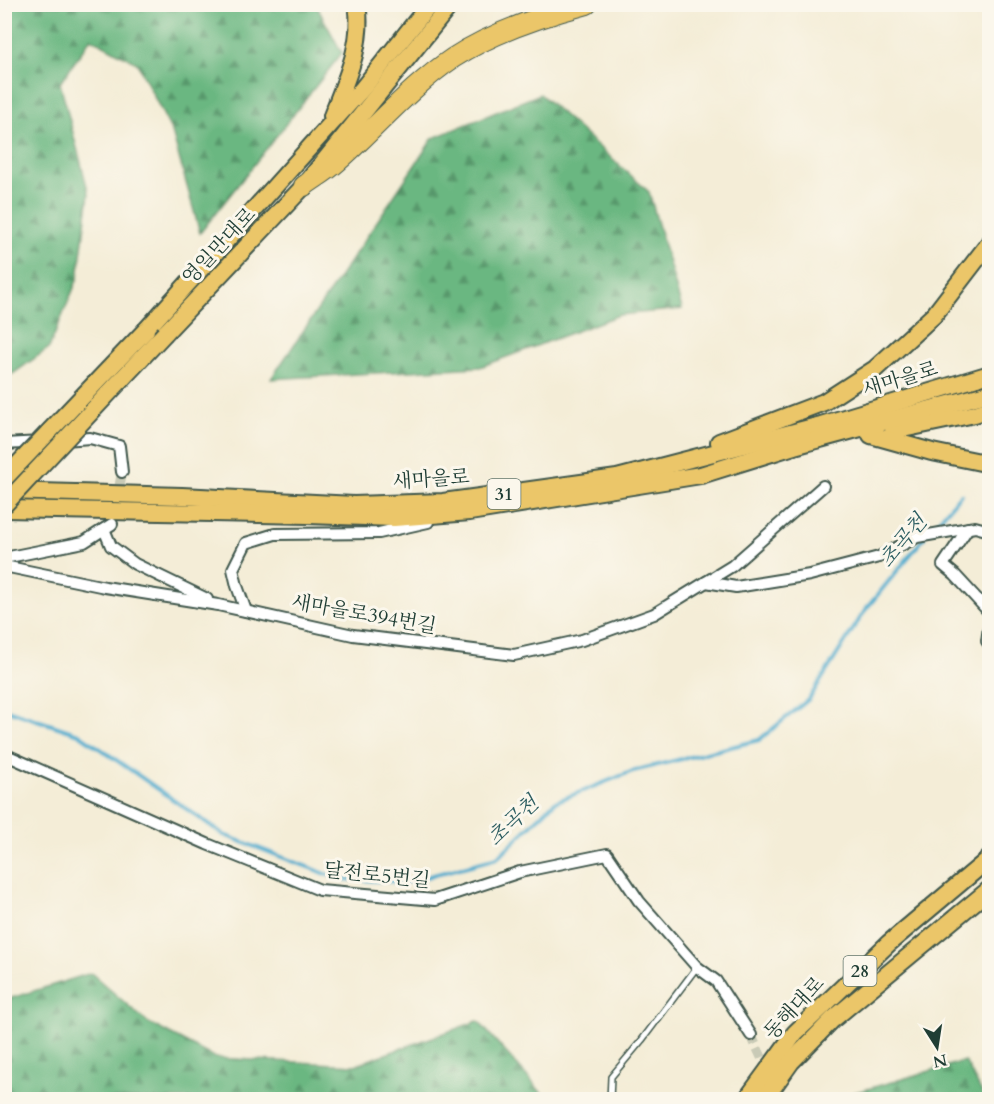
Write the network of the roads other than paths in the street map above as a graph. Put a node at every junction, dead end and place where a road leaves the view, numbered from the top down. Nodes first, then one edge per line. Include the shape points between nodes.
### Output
1 (357, 4) edge
2 (430, 4) edge
3 (451, 4) edge
4 (587, 4) edge
5 (328, 128) junction
6 (304, 186) junction
7 (990, 242) edge
8 (990, 374) edge
9 (990, 393) edge
10 (990, 409) edge
11 (872, 435) junction
12 (4, 444) edge
13 (794, 446) junction
14 (990, 464) edge
15 (122, 472) tunnel mouth
16 (617, 478) junction
17 (4, 479) edge
18 (823, 486) dead end
19 (4, 491) edge
20 (4, 507) edge
21 (470, 512) junction
22 (968, 528) junction
23 (990, 531) edge
24 (4, 558) edge
25 (4, 566) edge
26 (706, 582) junction
27 (218, 605) junction
28 (246, 611) junction
29 (990, 613) edge
30 (990, 621) edge
31 (990, 645) edge
32 (4, 754) edge
33 (990, 857) edge
34 (990, 889) edge
35 (697, 967) junction
36 (750, 1035) tunnel mouth
37 (775, 1099) edge
38 (610, 1100) edge
39 (746, 1100) edge

1 - 5 main road via 360,21 351,71
2 - 5 main road, 영일만대로
3 - 6 main road, 영일만대로 / 31
4 - 6 highway via 506,31 453,58 419,84 336,163
5 - 17 main road, 영일만대로, bridge via 146,330
6 - 20 main road, 영일만대로 / 31, bridge
7 - 16 main road via 934,315 875,369 824,402
8 - 16 main road, 새마을로 / 31 via 821,425
9 - 13 main road, 새마을로 / 31
10 - 11 main road
11 - 13 main road
11 - 14 main road
12 - 15 street via 90,438 119,446
13 - 21 main road, 새마을로 / 31 via 701,475
16 - 19 main road, 새마을로 / 31 via 443,502 354,505
18 - 26 street, 새마을로394번길 via 732,566
20 - 21 main road, 새마을로 / 31 via 394,518
21 - 28 street via 379,533 275,534 246,543 233,569
22 - 23 street
22 - 26 street via 917,537 879,557 810,575 736,587
22 - 29 street via 942,564
24 - 27 street via 84,542 108,527 111,546 135,564
25 - 27 street, 새마을로394번길
26 - 28 street, 새마을로394번길 via 654,614 582,640 514,655 353,635
27 - 28 street, 새마을로394번길
30 - 31 street
32 - 35 street, 달전로5번길 via 320,890 435,900 520,872 607,854 639,901
33 - 39 main road, 동해대로 / 28 via 889,943 795,1033
34 - 37 main road via 832,1020 791,1062
35 - 36 street, 달전로5번길 via 716,981
35 - 38 lane via 611,1077

